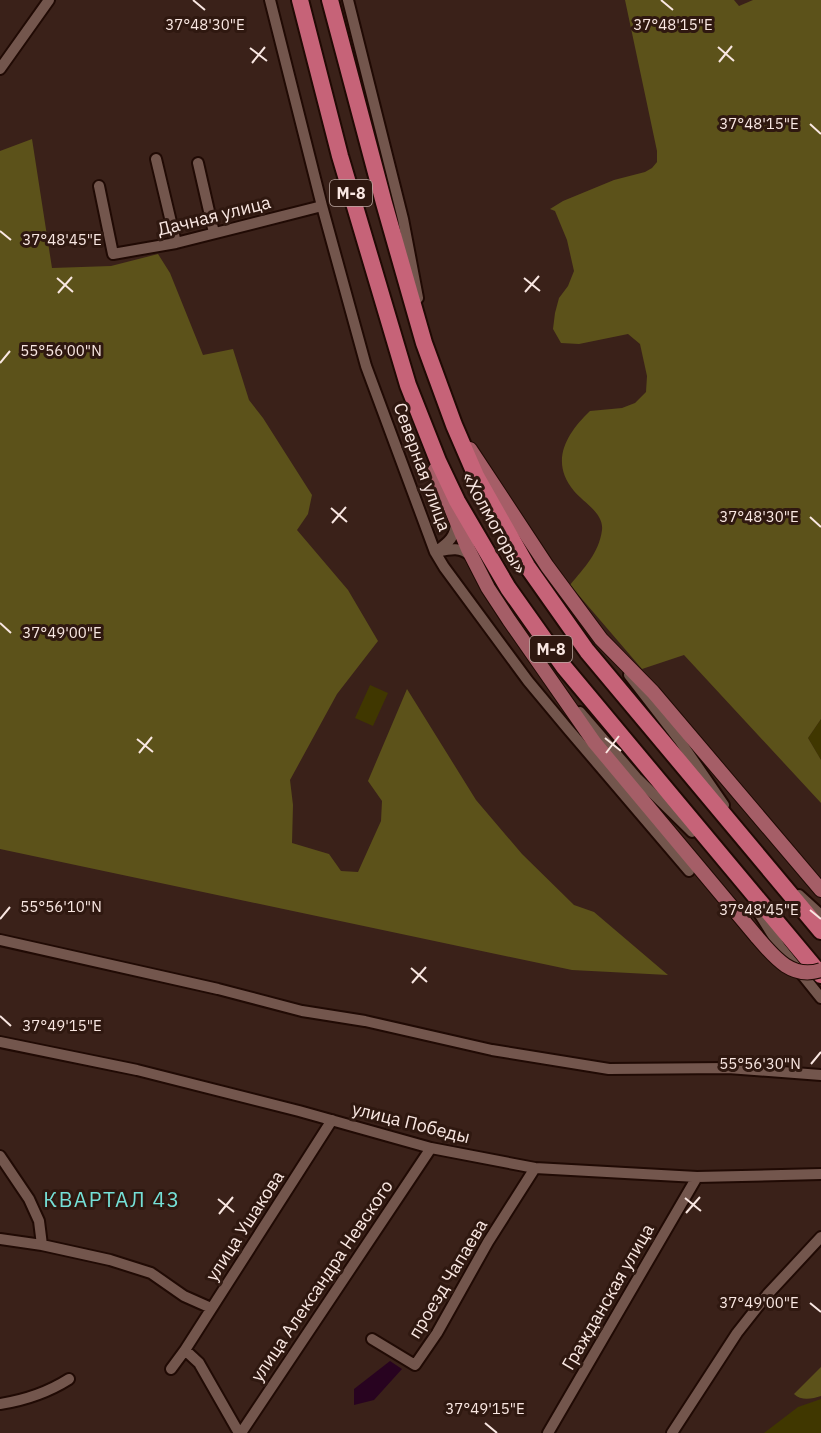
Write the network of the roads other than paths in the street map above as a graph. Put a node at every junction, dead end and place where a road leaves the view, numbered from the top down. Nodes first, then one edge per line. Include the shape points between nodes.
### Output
1 (49, 0) edge
2 (270, 0) edge
3 (300, 0) edge
4 (330, 0) edge
5 (348, 0) edge
6 (0, 69) edge
7 (156, 159) dead end
8 (198, 163) dead end
9 (99, 186) dead end
10 (322, 206) junction
11 (214, 233) junction
12 (176, 243) junction
13 (424, 343) junction
14 (417, 410) junction
15 (454, 425) junction
16 (456, 523) junction
17 (435, 552) junction
18 (473, 558) junction
19 (601, 639) junction
20 (556, 685) junction
21 (748, 843) junction
22 (760, 858) junction
23 (730, 868) junction
24 (689, 871) dead end
25 (820, 889) edge
26 (821, 915) edge
27 (821, 931) edge
28 (0, 940) edge
29 (821, 969) edge
30 (821, 975) edge
31 (821, 998) edge
32 (0, 1042) edge
33 (821, 1075) edge
34 (332, 1120) junction
35 (431, 1148) junction
36 (0, 1156) edge
37 (535, 1168) junction
38 (821, 1174) edge
39 (697, 1177) junction
40 (821, 1237) edge
41 (0, 1239) edge
42 (42, 1245) junction
43 (211, 1308) junction
44 (372, 1339) dead end
45 (185, 1350) junction
46 (171, 1369) dead end
47 (69, 1379) dead end
48 (0, 1404) edge
49 (240, 1433) edge
50 (548, 1433) edge
51 (672, 1433) edge

1 - 6 street
2 - 10 street, Северная улица
3 - 14 highway, «Холмогоры» / М-8 via 340,156
4 - 13 highway, «Холмогоры» / М-8
5 - 13 street via 404,219
7 - 12 street
8 - 11 street
9 - 12 street, Дачная улица via 112,254
10 - 11 street, Дачная улица
10 - 17 street, Северная улица via 366,366
11 - 12 street, Дачная улица
13 - 15 highway, «Холмогоры» / М-8
14 - 16 main road via 432,464
14 - 23 highway, «Холмогоры» / М-8 via 457,501 529,619
15 - 19 main road via 547,566
15 - 21 highway, «Холмогоры» / М-8 via 476,476 555,608
16 - 17 street via 452,539
16 - 18 main road
17 - 18 street via 453,548 464,550
17 - 24 street, Северная улица via 528,681
18 - 20 main road via 488,588
19 - 21 street via 680,741
19 - 25 main road via 653,692
20 - 23 street via 638,778
20 - 29 main road, bridge via 601,750 774,957 794,971
21 - 22 highway, «Холмогоры» / М-8
22 - 26 street
22 - 27 highway, «Холмогоры» / М-8
23 - 30 highway, «Холмогоры» / М-8
23 - 31 street via 780,947
28 - 33 street via 302,1011 492,1050 609,1069 728,1068
32 - 34 street, улица Победы via 137,1070
34 - 35 street, улица Победы
34 - 43 street, улица Ушакова
35 - 37 street, улица Победы
35 - 49 street, улица Александра Невского
36 - 42 street via 29,1199 39,1221
37 - 39 street, улица Победы
37 - 44 street, проезд Чапаева via 415,1365
38 - 39 street, улица Победы
39 - 50 street, Гражданская улица
40 - 51 street via 767,1294 737,1333
41 - 42 street
42 - 43 street via 151,1273 184,1296
43 - 45 street, улица Ушакова
45 - 46 street, улица Ушакова
45 - 49 street via 199,1363
47 - 48 street via 34,1397

